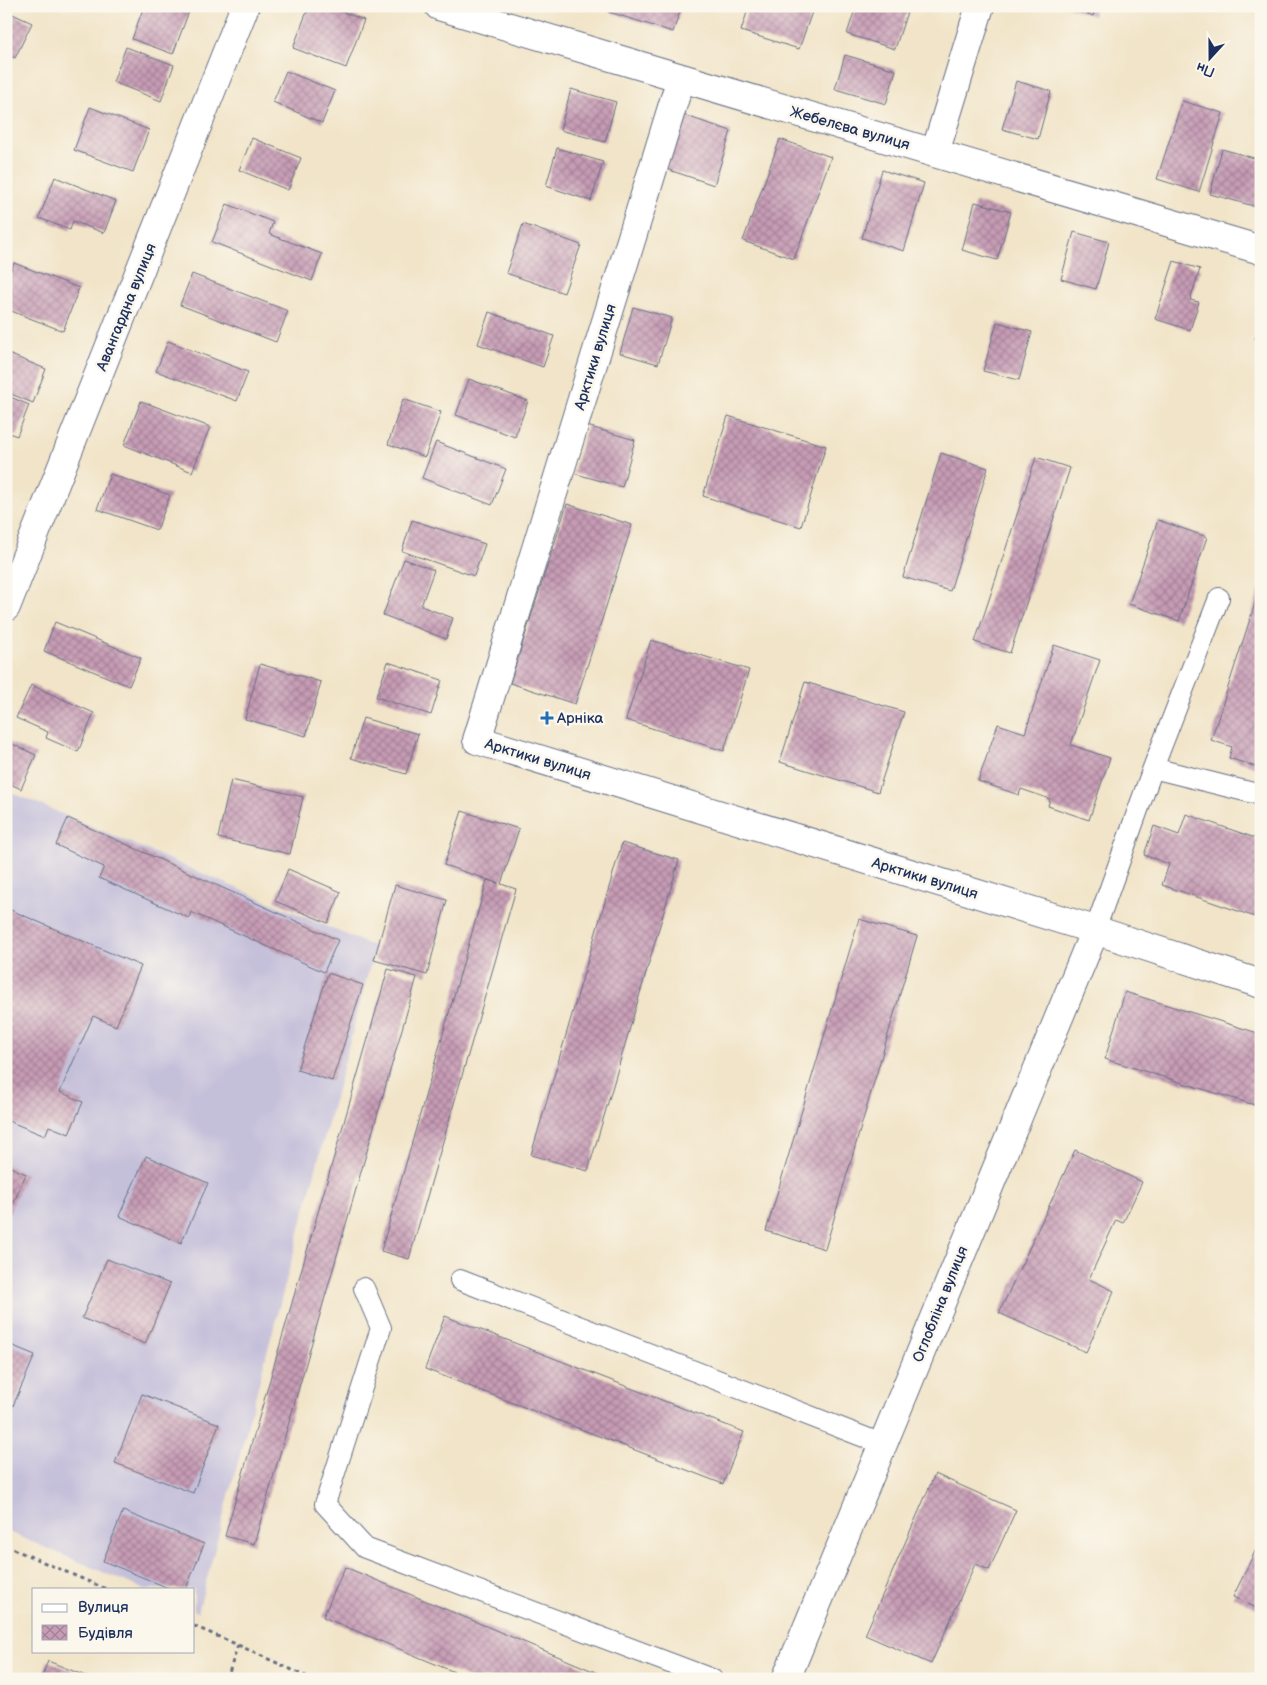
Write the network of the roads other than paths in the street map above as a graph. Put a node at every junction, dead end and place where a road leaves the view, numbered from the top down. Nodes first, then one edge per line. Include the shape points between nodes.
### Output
1 (245, 6) edge
2 (439, 6) edge
3 (980, 6) edge
4 (681, 78) junction
5 (935, 153) junction
6 (1261, 250) edge
7 (1219, 598) dead end
8 (6, 607) edge
9 (1152, 768) junction
10 (1261, 795) edge
11 (1095, 930) junction
12 (1261, 984) edge
13 (460, 1280) dead end
14 (364, 1288) dead end
15 (882, 1444) junction
16 (712, 1679) edge
17 (786, 1679) edge

1 - 8 street, Авангардна вулиця
2 - 4 street, Жебелєва вулиця
3 - 5 street
4 - 5 street, Жебелєва вулиця
4 - 11 street, Арктики вулиця via 477,740
5 - 6 street, Жебелєва вулиця
7 - 9 lane
9 - 10 lane
9 - 11 lane
11 - 12 street, Арктики вулиця
11 - 15 street, Оглобліна вулиця
13 - 15 lane
14 - 16 lane via 381,1328 325,1504 365,1548
15 - 17 street, Оглобліна вулиця

